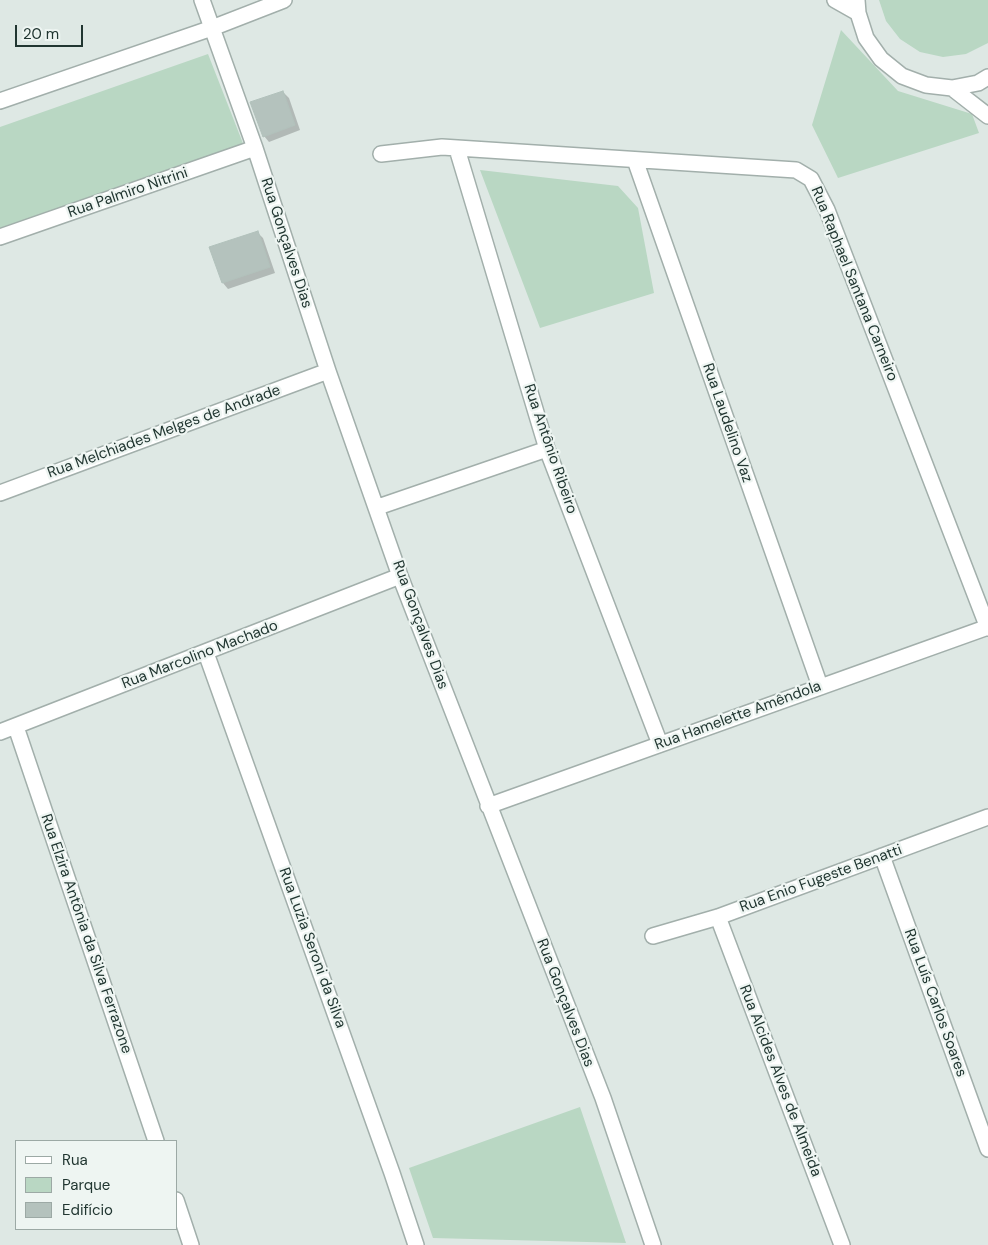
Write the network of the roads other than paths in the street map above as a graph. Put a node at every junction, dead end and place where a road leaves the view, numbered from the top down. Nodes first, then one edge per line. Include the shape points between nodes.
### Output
1 (202, 0) edge
2 (284, 0) edge
3 (835, 0) edge
4 (857, 6) edge
5 (212, 28) junction
6 (988, 78) edge
7 (952, 88) junction
8 (0, 101) edge
9 (988, 116) edge
10 (255, 148) junction
11 (457, 149) junction
12 (381, 154) dead end
13 (635, 160) junction
14 (0, 238) edge
15 (328, 371) junction
16 (547, 449) junction
17 (0, 492) edge
18 (378, 507) junction
19 (400, 576) junction
20 (988, 628) edge
21 (206, 653) junction
22 (820, 686) junction
23 (16, 727) junction
24 (0, 732) edge
25 (660, 744) junction
26 (488, 806) junction
27 (988, 817) edge
28 (882, 856) junction
29 (718, 917) junction
30 (654, 936) dead end
31 (156, 1140) edge
32 (988, 1149) edge
33 (178, 1206) edge
34 (191, 1245) edge
35 (416, 1245) edge
36 (653, 1245) edge
37 (842, 1245) edge

1 - 5 street, Rua Gonçalves Dias
2 - 5 street
3 - 4 street
4 - 7 street via 866,38 881,59 902,76 926,86
5 - 8 street
5 - 10 street, Rua Gonçalves Dias
6 - 7 street
7 - 9 street
10 - 14 street, Rua Palmiro Nitrini
10 - 15 street, Rua Gonçalves Dias
11 - 12 street, Rua Raphael Santana Carneiro via 442,147
11 - 13 street, Rua Raphael Santana Carneiro
11 - 16 street, Rua Antônio Ribeiro
13 - 20 street, Rua Raphael Santana Carneiro via 796,170 811,179 827,210
13 - 22 street, Rua Laudelino Vaz
15 - 17 street, Rua Melchiades Melges de Andrade
15 - 18 street, Rua Gonçalves Dias
16 - 18 street
16 - 25 street, Rua Antônio Ribeiro
18 - 19 street, Rua Gonçalves Dias
19 - 21 street, Rua Marcolino Machado
19 - 26 street, Rua Gonçalves Dias
20 - 22 street, Rua Hamelette Amêndola
21 - 23 street, Rua Marcolino Machado
21 - 35 street, Rua Luzia Seroni da Silva
22 - 25 street, Rua Hamelette Amêndola
23 - 24 street, Rua Marcolino Machado
23 - 31 street, Rua Elzira Antônia da Silva Ferrazone
25 - 26 street, Rua Hamelette Amêndola
26 - 36 street, Rua Gonçalves Dias via 603,1098
27 - 28 street, Rua Enio Fugeste Benatti
28 - 29 street, Rua Enio Fugeste Benatti
28 - 32 street, Rua Luís Carlos Soares
29 - 30 street, Rua Enio Fugeste Benatti
29 - 37 street, Rua Alcides Alves de Almeida
33 - 34 street

